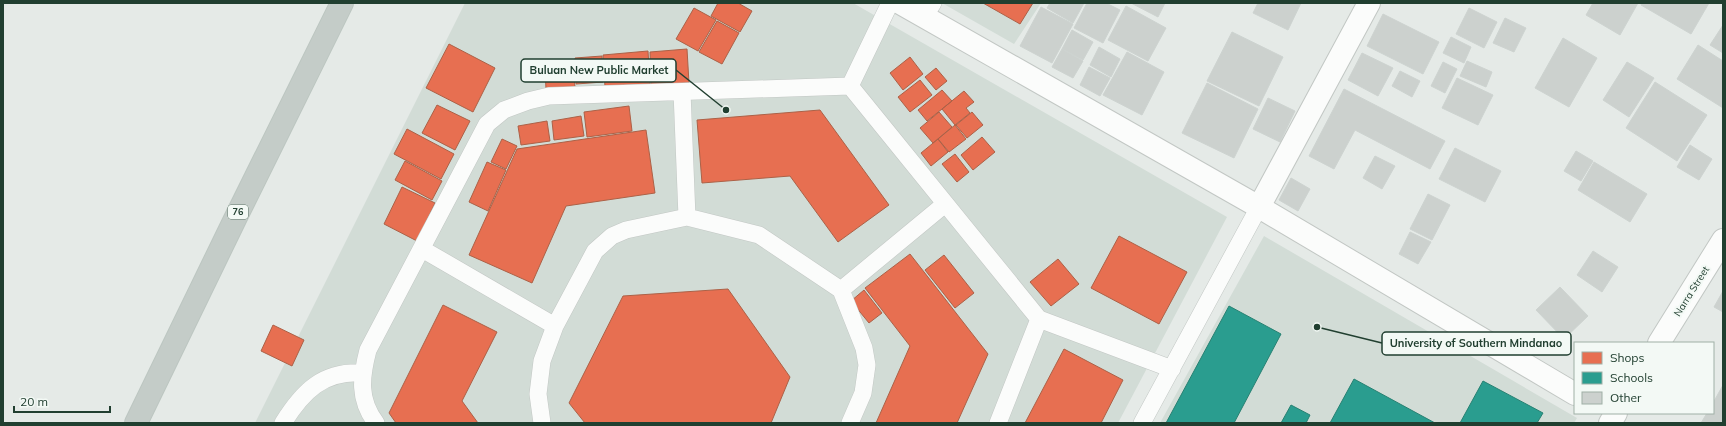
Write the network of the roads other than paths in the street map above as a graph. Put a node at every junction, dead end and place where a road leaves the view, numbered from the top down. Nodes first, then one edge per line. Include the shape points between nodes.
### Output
1 (342, 3) edge
2 (890, 3) edge
3 (900, 3) edge
4 (1369, 3) edge
5 (928, 10) edge
6 (850, 86) junction
7 (682, 92) junction
8 (945, 204) junction
9 (1259, 207) junction
10 (687, 217) junction
11 (1723, 240) edge
12 (422, 248) junction
13 (840, 290) junction
14 (1039, 320) junction
15 (555, 326) junction
16 (1660, 342) edge
17 (1172, 369) junction
18 (362, 373) junction
19 (1574, 393) edge
20 (136, 423) edge
21 (283, 423) edge
22 (376, 423) edge
23 (542, 423) edge
24 (850, 423) edge
25 (998, 423) edge
26 (1142, 423) edge

1 - 20 highway, 76
2 - 6 lane
3 - 5 street
4 - 9 street
5 - 9 street
6 - 7 lane
6 - 8 lane
7 - 10 lane
7 - 12 lane via 549,96 504,110 487,124
8 - 13 lane
8 - 14 lane
9 - 17 lane
9 - 19 street
10 - 13 lane via 759,236
10 - 15 lane via 626,230 612,236 595,251
11 - 16 street, Narra Street
12 - 15 lane
12 - 18 lane via 368,350
13 - 24 lane via 864,348 867,365 863,393
14 - 17 lane
14 - 25 lane
15 - 23 lane via 542,361 538,394
17 - 26 lane
18 - 21 lane via 347,372 312,387 296,403
18 - 22 lane via 363,396

